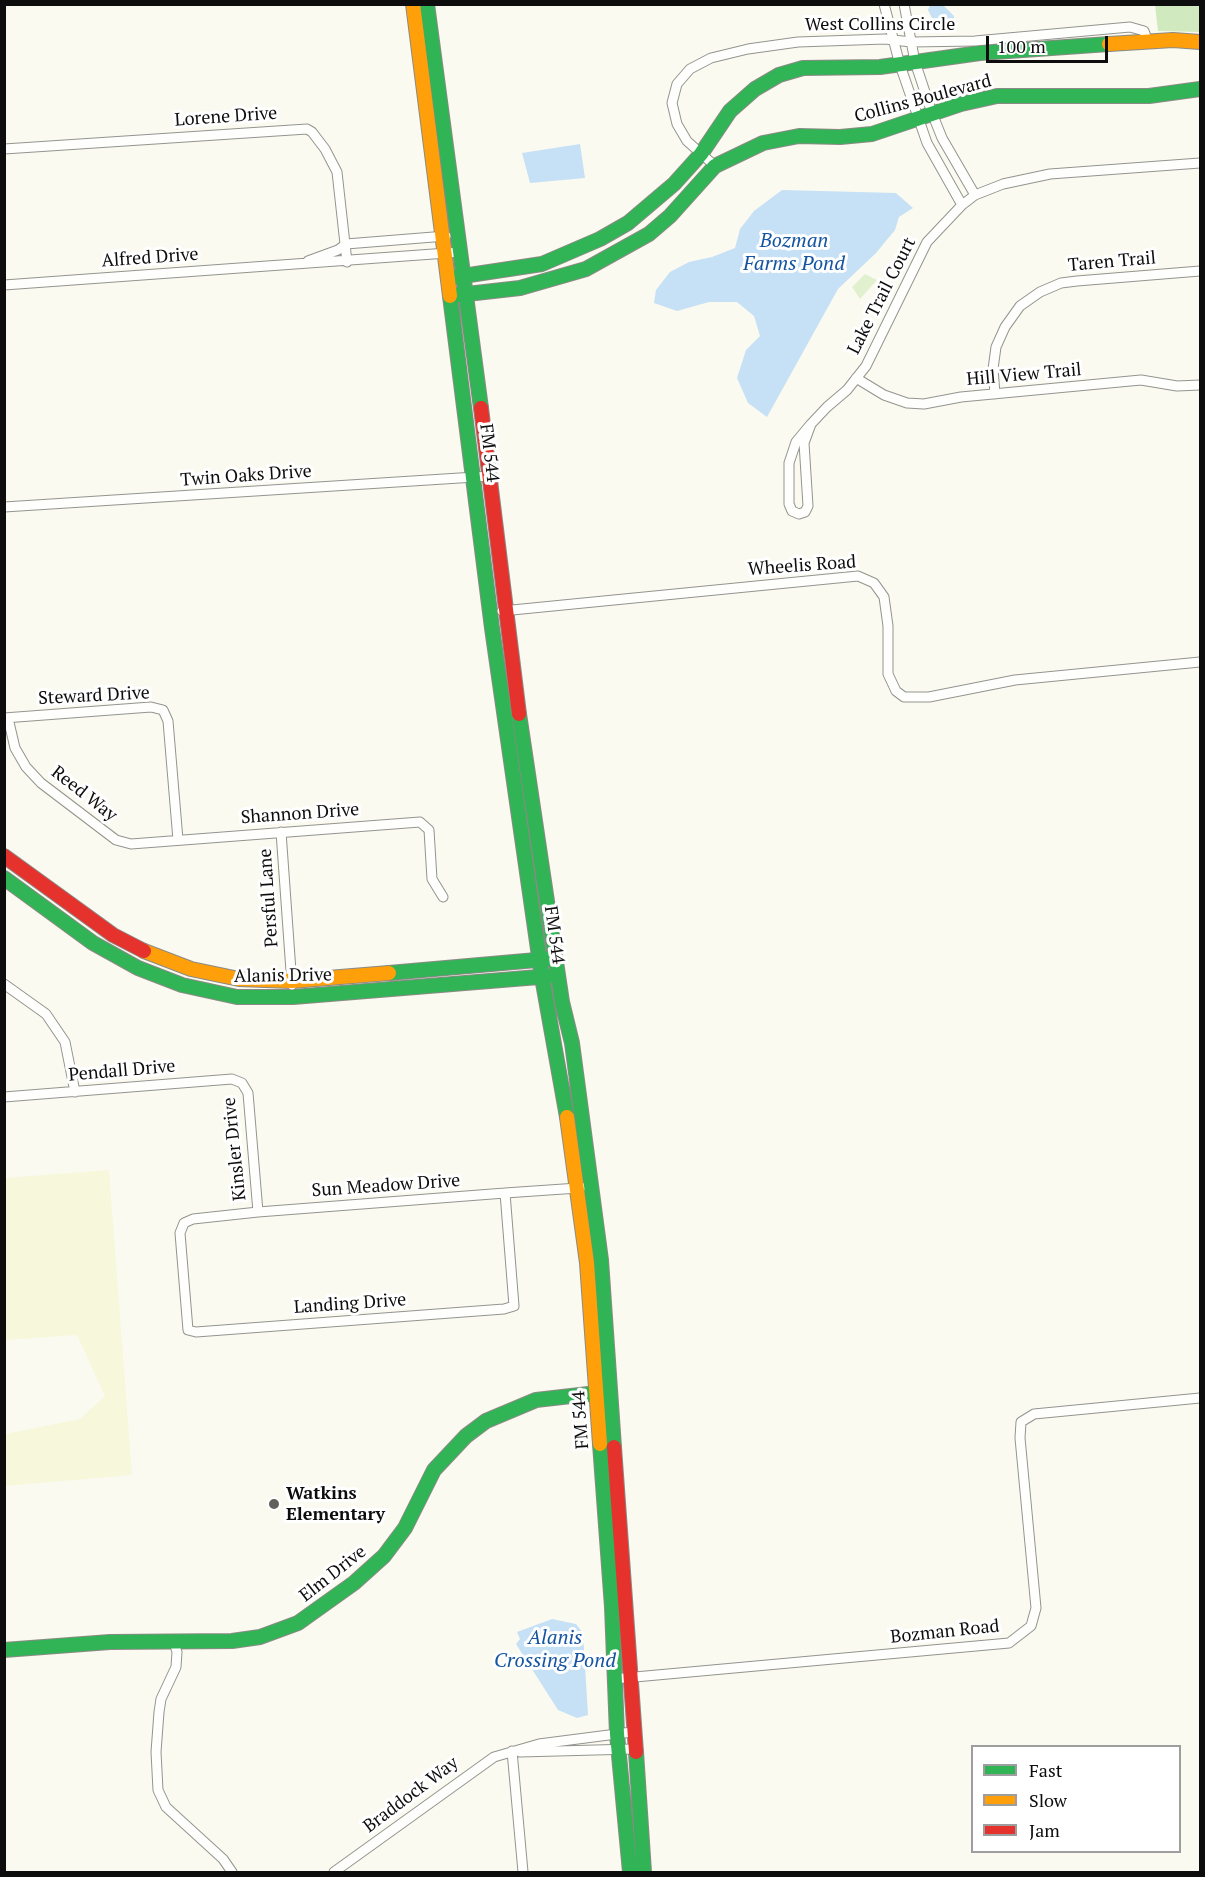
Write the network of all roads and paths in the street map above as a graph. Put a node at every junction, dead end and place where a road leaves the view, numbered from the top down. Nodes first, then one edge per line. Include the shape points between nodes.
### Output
1 (413, 4) edge
2 (427, 4) edge
3 (884, 4) edge
4 (904, 4) edge
5 (893, 39) junction
6 (911, 42) junction
7 (1149, 42) junction
8 (1200, 42) edge
9 (915, 62) junction
10 (900, 64) junction
11 (1200, 89) edge
12 (932, 113) junction
13 (918, 119) junction
14 (4, 149) edge
15 (701, 154) junction
16 (1200, 163) edge
17 (715, 166) junction
18 (975, 195) junction
19 (962, 205) junction
20 (609, 234) junction
21 (458, 235) junction
22 (442, 236) junction
23 (346, 244) junction
24 (461, 252) junction
25 (618, 252) junction
26 (444, 254) junction
27 (347, 262) junction
28 (297, 265) junction
29 (1200, 271) edge
30 (464, 276) junction
31 (447, 277) junction
32 (4, 285) edge
33 (466, 294) junction
34 (450, 296) junction
35 (856, 378) junction
36 (1200, 386) edge
37 (995, 394) junction
38 (811, 424) junction
39 (490, 476) junction
40 (474, 478) junction
41 (4, 507) edge
42 (505, 611) junction
43 (490, 612) junction
44 (1200, 662) edge
45 (6, 718) edge
46 (281, 832) junction
47 (178, 840) junction
48 (7, 863) edge
49 (4, 878) edge
50 (443, 897) dead end
51 (556, 958) junction
52 (540, 959) junction
53 (558, 975) junction
54 (542, 977) junction
55 (292, 981) junction
56 (4, 984) edge
57 (293, 997) junction
58 (242, 1083) joint
59 (75, 1092) junction
60 (4, 1097) edge
61 (592, 1186) junction
62 (578, 1188) junction
63 (505, 1193) junction
64 (258, 1212) junction
65 (188, 1330) joint
66 (604, 1392) junction
67 (1200, 1398) edge
68 (174, 1642) junction
69 (4, 1650) edge
70 (630, 1678) junction
71 (613, 1679) junction
72 (632, 1732) junction
73 (617, 1734) junction
74 (633, 1749) junction
75 (619, 1750) junction
76 (512, 1751) junction
77 (232, 1872) edge
78 (334, 1872) edge
79 (523, 1872) edge
80 (630, 1872) edge
81 (644, 1872) edge

1 - 22 main road, FM 544
2 - 21 main road, FM 544
3 - 5 street
4 - 6 street
5 - 6 street, West Collins Circle
5 - 10 street
5 - 15 street, West Collins Circle via 809,41 758,48 711,58 690,69 677,84 672,103 677,124
6 - 7 street, West Collins Circle via 975,41 1135,27 1144,32
6 - 9 street
7 - 8 main road, Collins Boulevard
7 - 9 main road, Collins Boulevard via 980,53
9 - 10 main road, Collins Boulevard
9 - 12 street
10 - 13 street
10 - 15 main road, Collins Boulevard via 803,68 779,75 730,111
11 - 12 main road, Collins Boulevard via 1142,96 1004,96
12 - 13 main road, Collins Boulevard
12 - 18 street
13 - 17 main road, Collins Boulevard via 872,134 799,136 763,143
13 - 19 street
14 - 23 street, Lorene Drive via 306,129 325,149 337,172
15 - 17 street, West Collins Circle
15 - 20 main road, Collins Boulevard via 674,184
16 - 18 street, Lake Trail Court via 1050,174 1003,184
17 - 25 main road, Collins Boulevard via 670,216
18 - 19 street, Lake Trail Court
19 - 35 street, Lake Trail Court via 927,242
20 - 25 main road
20 - 30 main road, Collins Boulevard via 542,264
21 - 22 street, Alfred Drive
21 - 24 main road, FM 544
22 - 23 street, Alfred Drive
22 - 26 main road, FM 544
23 - 27 street, Lorene Drive
23 - 28 street, Alfred Drive
24 - 26 street, Alfred Drive
24 - 30 main road, FM 544
25 - 33 main road, Collins Boulevard via 559,278 520,288
26 - 27 street, Alfred Drive
26 - 31 main road, FM 544
27 - 28 street, Alfred Drive
28 - 32 street, Alfred Drive
29 - 37 street, Taren Trail via 1061,283 1040,292 1020,306 996,347
30 - 31 main road, Collins Boulevard
30 - 33 main road, FM 544
31 - 34 main road, FM 544
33 - 34 main road, Collins Boulevard
33 - 39 main road, FM 544
34 - 40 main road, FM 544
35 - 37 street, Hill View Trail via 907,403
35 - 38 street, Lake Trail Court
36 - 37 street, Hill View Trail via 1141,381
38 - 38 street, Lake Trail Court via 796,442 789,463 790,507 799,514 808,506 804,443
39 - 40 street, Twin Oaks Drive
39 - 42 main road, FM 544
40 - 41 street, Twin Oaks Drive
40 - 43 main road, FM 544
42 - 43 street, Wheelis Road
42 - 44 street, Wheelis Road via 858,576 874,583 884,597 888,674 896,691 904,697 929,697 1015,680
42 - 51 main road, FM 544
43 - 52 main road, FM 544
45 - 47 street, Reed Way via 15,748 26,767 116,840 131,844
45 - 47 street, Steward Drive via 151,707 163,710 167,717
46 - 47 street, Shannon Drive
46 - 50 street, Shannon Drive via 415,821 424,824 429,830 432,879
46 - 55 street, Persful Lane
48 - 55 main road, Alanis Drive via 113,935 147,953 191,969 239,979
49 - 57 main road, Alanis Drive via 93,943 138,969 182,985 237,997
51 - 52 main road, Alanis Drive
51 - 53 main road, FM 544
52 - 54 main road, FM 544
52 - 55 main road, Alanis Drive
53 - 54 main road, Alanis Drive
53 - 61 main road, FM 544 via 572,1043
54 - 57 main road, Alanis Drive
54 - 62 main road, FM 544
55 - 57 street, Persful Lane
56 - 59 street via 46,1014 65,1042
58 - 59 street, Pendall Drive via 232,1079
58 - 64 street, Kinsler Drive via 248,1093
59 - 60 street, Pendall Drive
61 - 62 street, Sun Meadow Drive
61 - 66 main road, FM 544 via 602,1260
62 - 63 street, Sun Meadow Drive
62 - 66 main road, FM 544
63 - 64 street, Sun Meadow Drive
63 - 65 street, Landing Drive via 514,1306
64 - 65 street, Sun Meadow Drive via 184,1223 180,1233
66 - 68 main road, Elm Drive via 528,1402 486,1421 466,1436 434,1470 405,1528 384,1556 298,1623 260,1638
66 - 70 main road, FM 544
66 - 71 main road, FM 544
67 - 70 street, Bozman Road via 1034,1414 1021,1422 1036,1608 1031,1626 1009,1643
68 - 69 main road, Elm Drive via 110,1642
68 - 77 street via 176,1667 159,1712 158,1790 166,1807
70 - 71 street, Bozman Road
70 - 72 main road, FM 544
71 - 73 main road, FM 544
72 - 73 street, Braddock Way
72 - 74 main road, FM 544
73 - 75 main road, FM 544
73 - 76 street, Braddock Way
74 - 75 street, Braddock Way
74 - 81 main road, FM 544
75 - 76 street, Braddock Way
75 - 80 main road, FM 544
76 - 78 street, Braddock Way via 480,1764
76 - 79 street

